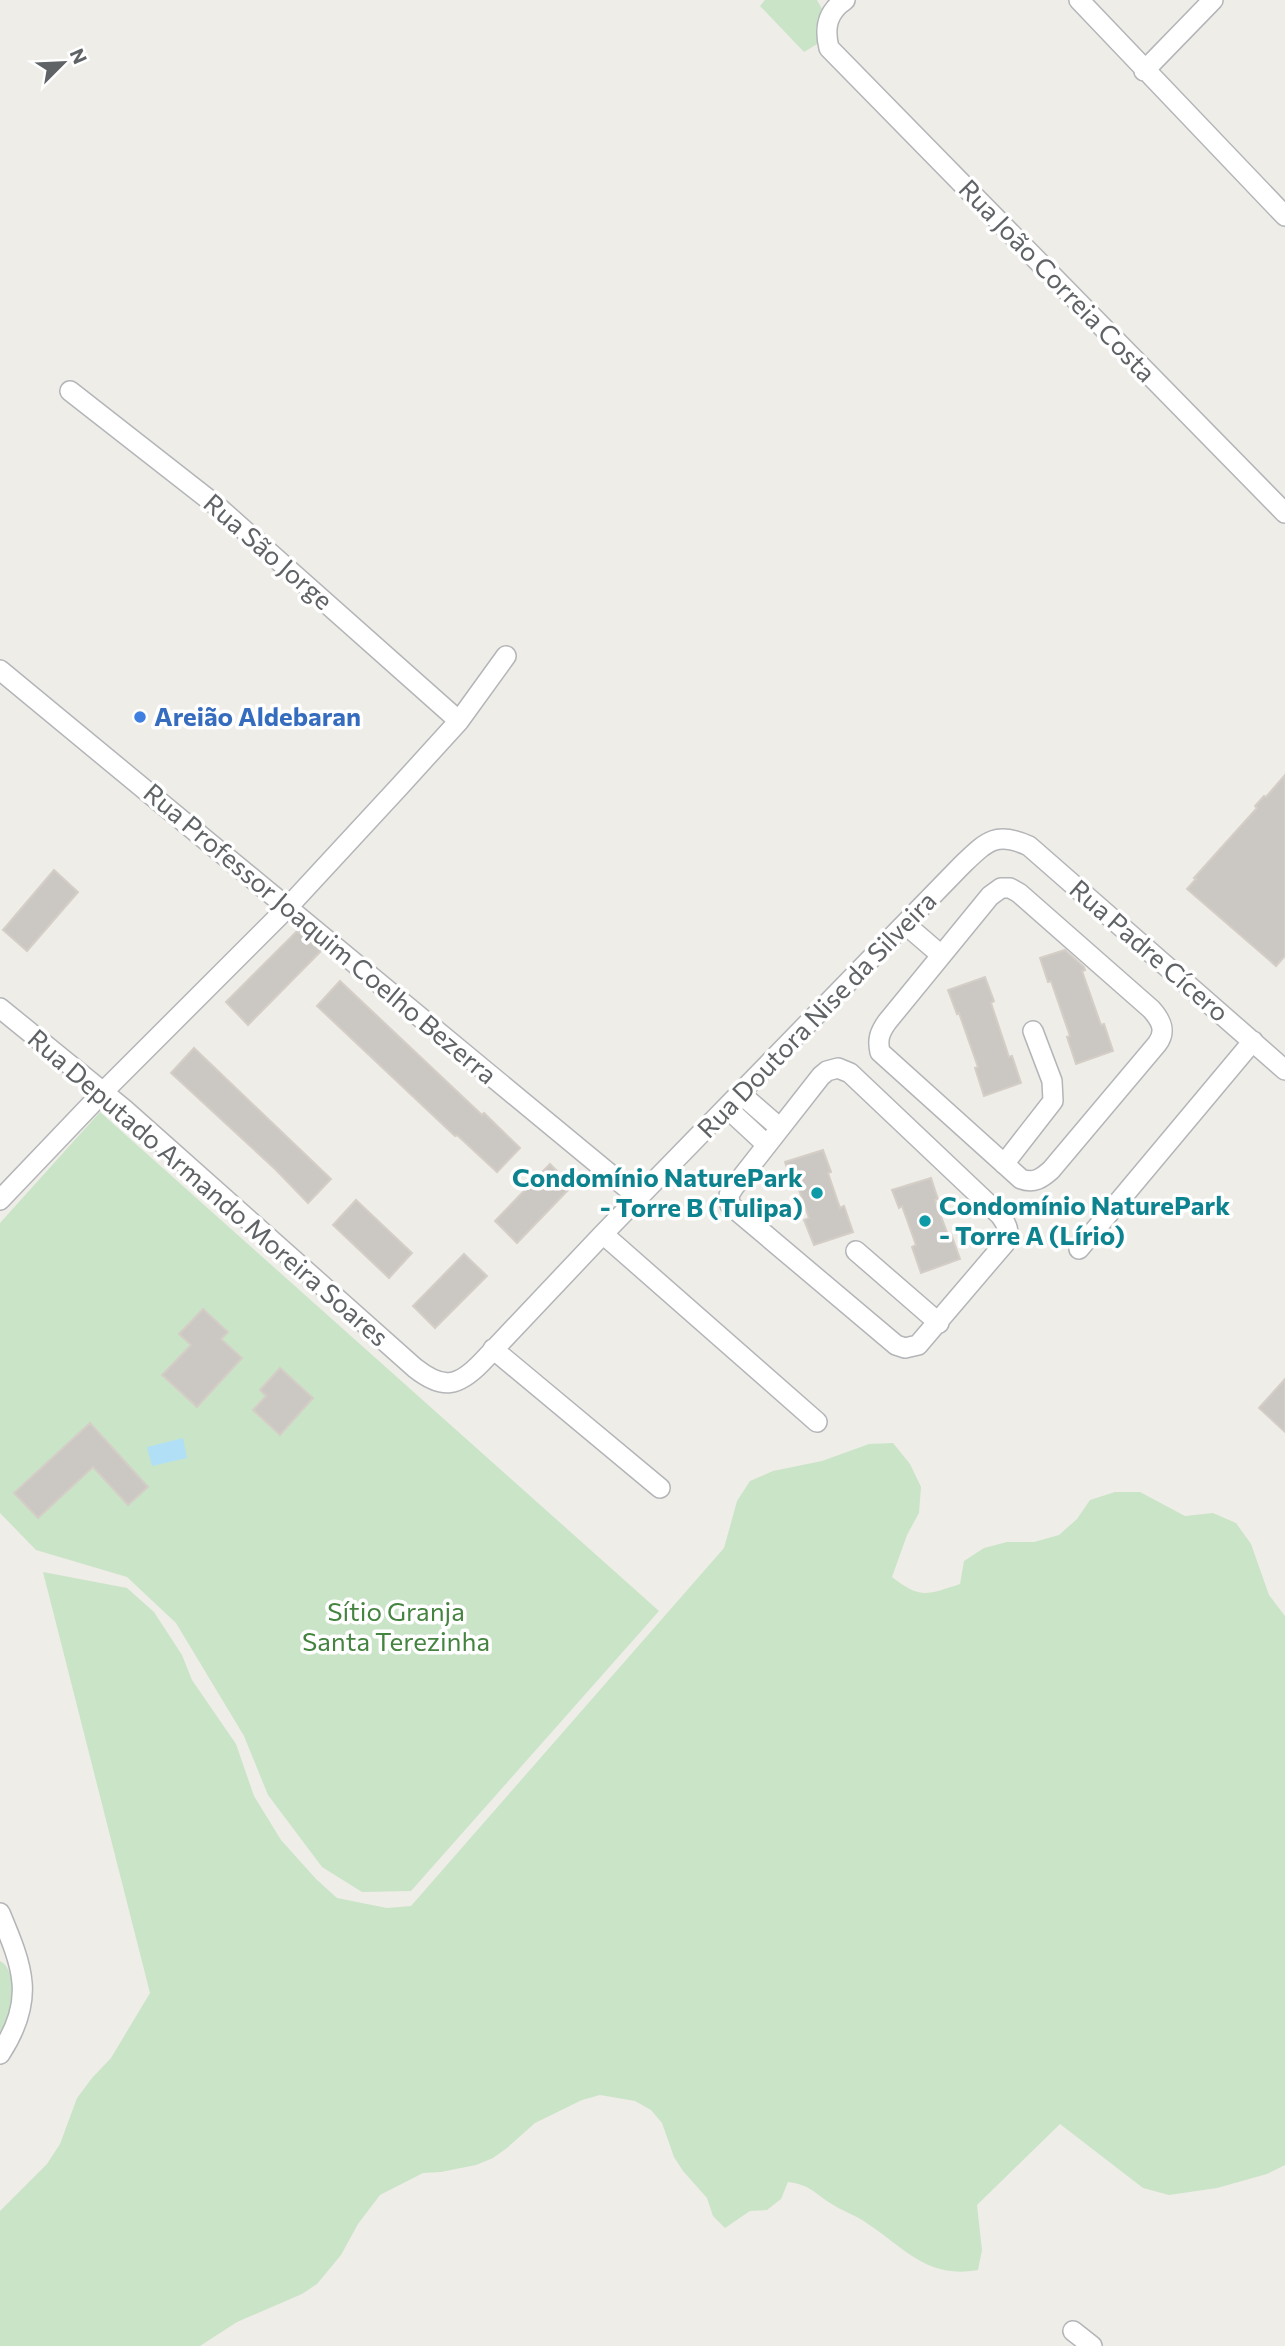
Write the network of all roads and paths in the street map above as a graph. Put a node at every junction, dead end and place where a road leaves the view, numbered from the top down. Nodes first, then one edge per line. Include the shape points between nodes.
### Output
1 (845, 0) edge
2 (1079, 0) edge
3 (1213, 0) edge
4 (1144, 71) junction
5 (1285, 216) edge
6 (69, 391) dead end
7 (1285, 512) edge
8 (506, 656) dead end
9 (0, 670) edge
10 (459, 721) junction
11 (1010, 838) joint
12 (288, 907) junction
13 (905, 924) junction
14 (941, 955) junction
15 (0, 1008) edge
16 (1033, 1031) dead end
17 (1253, 1041) junction
18 (1285, 1070) edge
19 (104, 1091) junction
20 (741, 1094) junction
21 (727, 1108) junction
22 (780, 1128) junction
23 (767, 1144) junction
24 (1004, 1164) junction
25 (639, 1198) junction
26 (0, 1200) edge
27 (603, 1234) junction
28 (1079, 1249) dead end
29 (856, 1251) dead end
30 (939, 1323) junction
31 (493, 1349) junction
32 (415, 1368) joint
33 (817, 1422) dead end
34 (660, 1488) dead end
35 (0, 1913) edge
36 (0, 1952) edge
37 (23, 1982) junction
38 (0, 2054) edge
39 (1073, 2331) dead end
40 (1092, 2346) edge

1 - 7 street, Rua João Correia Costa via 828,19 829,48
2 - 4 street
3 - 4 street
4 - 5 street
6 - 10 street, Rua São Jorge via 217,506
8 - 10 street
9 - 12 street, Rua Professor Joaquim Coelho Bezerra
10 - 12 street
11 - 13 street, Rua Doutora Nise da Silveira via 994,840 978,850
11 - 17 street, Rua Padre Cícero via 1029,846
12 - 19 street
12 - 25 street, Rua Professor Joaquim Coelho Bezerra
13 - 14 street
13 - 20 street, Rua Doutora Nise da Silveira
14 - 24 street via 880,1032 880,1052
14 - 24 street via 990,896 1010,888 1151,1009 1163,1028 1157,1045 1043,1177 1028,1182
15 - 19 street, Rua Deputado Armando Moreira Soares
16 - 24 street via 1052,1081 1054,1101
17 - 18 street, Rua Padre Cícero
17 - 28 street
19 - 26 street
19 - 32 street, Rua Deputado Armando Moreira Soares
20 - 21 street, Rua Doutora Nise da Silveira
20 - 22 street
21 - 23 street
21 - 25 street, Rua Doutora Nise da Silveira
22 - 23 street
22 - 30 street via 821,1076 838,1068 850,1073 1000,1215 1009,1234 1005,1244
23 - 30 street via 729,1195 730,1205 897,1345 918,1345
25 - 27 street, Rua Doutora Nise da Silveira
27 - 31 street, Rua Doutora Nise da Silveira
27 - 33 street
29 - 30 street
31 - 32 street, Rua Doutora Nise da Silveira via 468,1377 452,1382 432,1381
31 - 34 street
35 - 37 street via 19,1957
36 - 37 street via 10,1958
37 - 38 street via 18,2017
39 - 40 street

